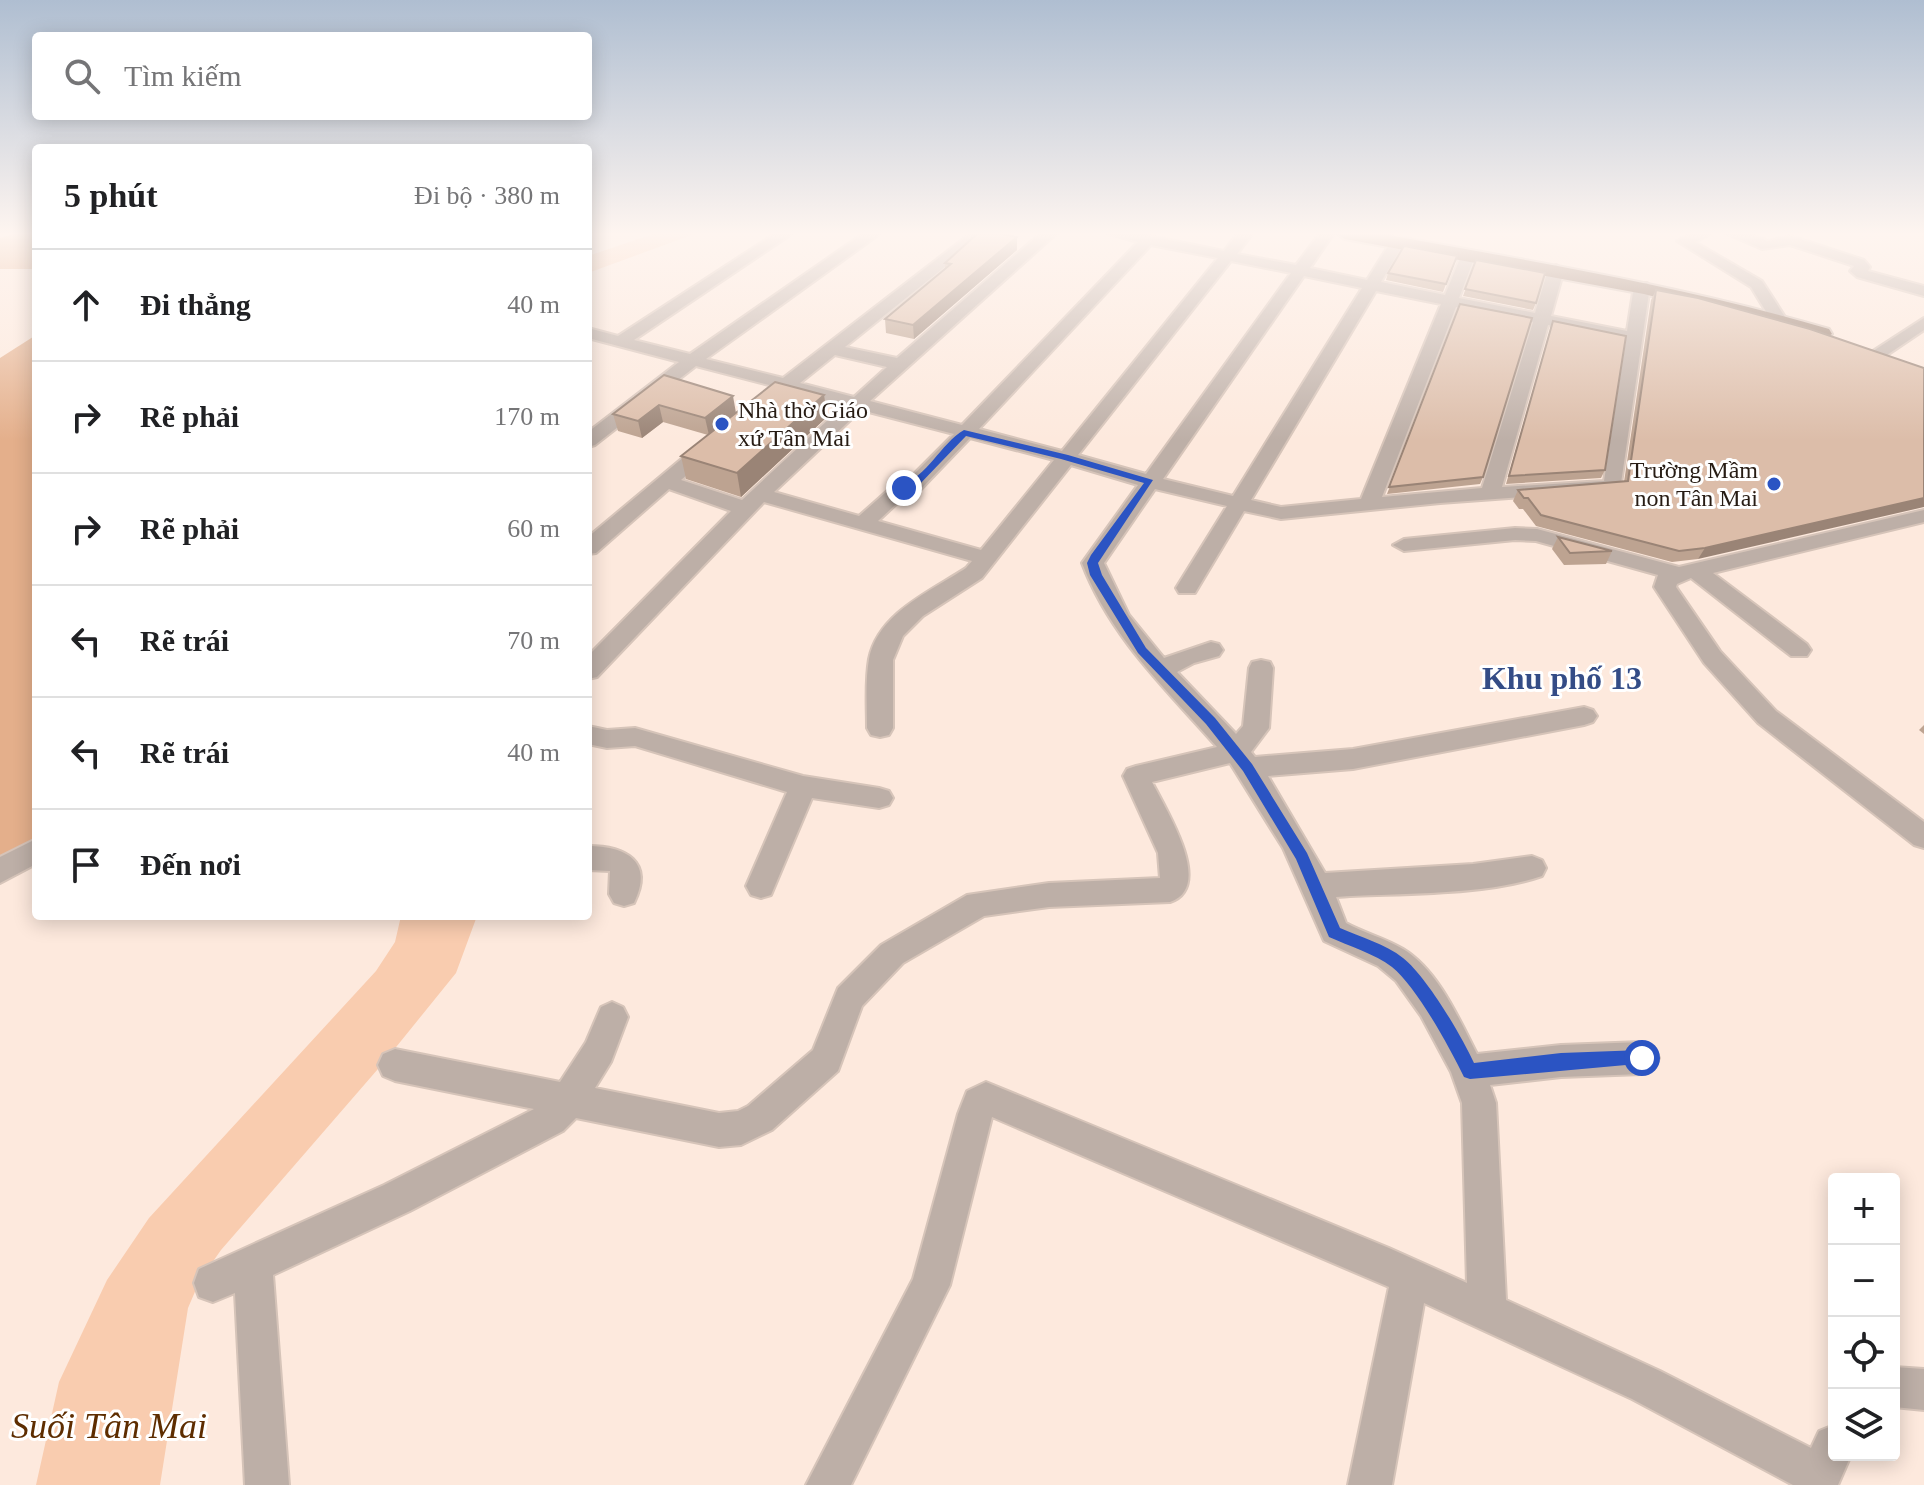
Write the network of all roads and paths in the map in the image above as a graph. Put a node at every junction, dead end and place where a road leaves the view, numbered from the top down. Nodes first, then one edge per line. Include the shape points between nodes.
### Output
1 (680, 302) edge
2 (775, 302) edge
3 (892, 302) edge
4 (970, 302) edge
5 (1085, 302) edge
6 (1188, 302) edge
7 (1277, 302) edge
8 (1362, 302) edge
9 (1448, 302) edge
10 (1461, 302) edge
11 (1547, 302) edge
12 (1640, 302) edge
13 (1708, 302) edge
14 (1768, 302) edge
15 (1542, 318) junction
16 (1779, 320) junction
17 (1924, 323) edge
18 (592, 334) edge
19 (1635, 338) junction
20 (621, 341) junction
21 (832, 349) junction
22 (1878, 353) junction
23 (693, 360) junction
24 (1901, 362) edge
25 (899, 364) junction
26 (786, 384) junction
27 (767, 399) edge
28 (857, 404) junction
29 (728, 431) edge
30 (964, 433) junction
31 (592, 438) edge
32 (1064, 457) junction
33 (667, 482) junction
34 (1150, 482) junction
35 (1490, 495) junction
36 (752, 501) junction
37 (1238, 504) junction
38 (1368, 506) junction
39 (1924, 516) edge
40 (863, 523) junction
41 (592, 545) edge
42 (1404, 545) dead end
43 (986, 558) junction
44 (1687, 572) junction
45 (1187, 588) dead end
46 (1211, 650) dead end
47 (1799, 650) dead end
48 (592, 667) edge
49 (1261, 668) dead end
50 (1162, 670) junction
51 (1584, 716) dead end
52 (880, 728) dead end
53 (592, 736) edge
54 (1242, 760) junction
55 (803, 786) junction
56 (879, 798) dead end
57 (1924, 837) edge
58 (32, 852) edge
59 (592, 858) edge
60 (1532, 868) dead end
61 (0, 871) edge
62 (761, 886) dead end
63 (1317, 886) junction
64 (624, 894) dead end
65 (612, 1017) dead end
66 (1642, 1058) dead end
67 (395, 1065) dead end
68 (1470, 1071) junction
69 (566, 1099) junction
70 (253, 1265) junction
71 (1410, 1277) junction
72 (213, 1283) dead end
73 (1487, 1313) junction
74 (1900, 1387) edge
75 (1924, 1390) edge
76 (1822, 1469) edge
77 (267, 1485) edge
78 (828, 1485) edge
79 (1370, 1485) edge

1 - 20 street
2 - 23 street
3 - 21 street
4 - 25 street
5 - 30 street
6 - 32 street
7 - 34 street
8 - 37 street
9 - 38 street
10 - 15 street
11 - 15 street
12 - 19 street
13 - 16 main road
14 - 16 street
15 - 19 street
15 - 35 street
16 - 22 main road
17 - 22 street
18 - 20 street
19 - 35 street via 1615,484
20 - 23 street
21 - 25 street
21 - 26 street
22 - 24 main road
23 - 26 street
23 - 31 street
25 - 28 street
26 - 27 street
26 - 28 street
28 - 30 street
28 - 36 street
29 - 33 street
30 - 32 street
30 - 40 street via 914,485 901,489
32 - 34 street
32 - 43 street
33 - 36 street
33 - 41 street
34 - 37 street
34 - 50 street via 1093,563 1126,627
35 - 38 street
36 - 40 street
36 - 48 street
37 - 38 street via 1281,513
37 - 45 street
39 - 44 street
40 - 43 street
42 - 44 street via 1537,535
43 - 52 street via 974,573 934,596 887,641
44 - 47 street
44 - 57 street via 1666,580 1668,595 1733,682 1767,717
46 - 50 street
49 - 54 street via 1256,728
50 - 54 street
51 - 54 street via 1353,759
53 - 55 street via 635,737
54 - 63 street
54 - 69 street via 1136,776 1172,853 1175,884 1170,890 978,904 892,954 849,998 826,1060 741,1128 719,1130
55 - 56 street
55 - 62 street
58 - 61 street
59 - 64 street via 616,858 625,867
60 - 63 street
63 - 68 street via 1335,932 1396,961 1408,973
65 - 69 street via 599,1051
66 - 68 street
67 - 69 street
68 - 73 street via 1483,1131
69 - 70 street via 551,1119
70 - 72 street
70 - 77 street
71 - 73 street
71 - 78 street via 986,1098 975,1114 931,1285
71 - 79 street
73 - 76 street
74 - 75 street

